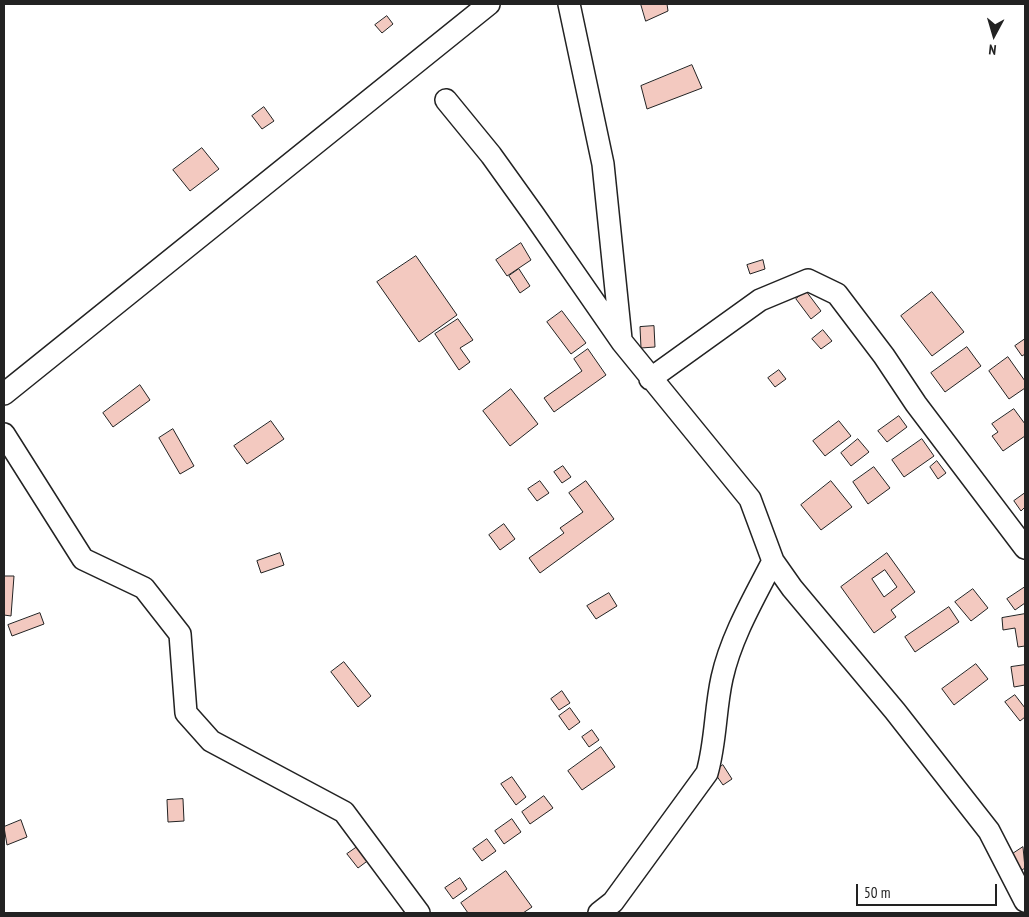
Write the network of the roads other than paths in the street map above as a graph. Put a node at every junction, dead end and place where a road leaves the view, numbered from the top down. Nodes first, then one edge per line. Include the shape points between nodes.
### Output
1 (489, 4) edge
2 (569, 4) edge
3 (446, 100) dead end
4 (622, 342) junction
5 (650, 379) junction
6 (4, 394) edge
7 (4, 434) edge
8 (1025, 548) edge
9 (773, 561) junction
10 (1025, 901) edge
11 (419, 913) edge
12 (599, 913) edge

1 - 6 street
2 - 4 street via 602,164
3 - 4 street via 491,155
4 - 5 street
5 - 8 street via 760,300 808,280 837,294
5 - 9 street via 750,499
7 - 11 street via 83,559 144,588 180,634 186,713 211,741 344,812
9 - 10 street via 989,831
9 - 12 street via 731,648 722,677 707,773 613,902

